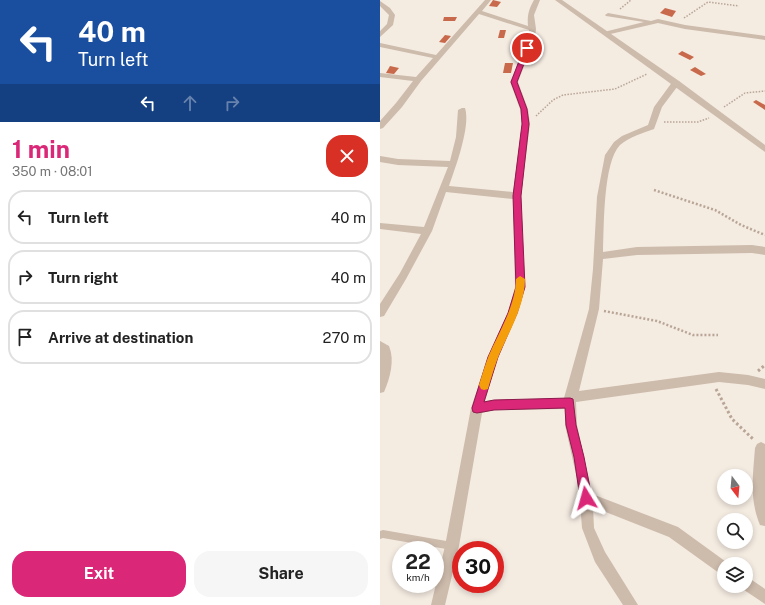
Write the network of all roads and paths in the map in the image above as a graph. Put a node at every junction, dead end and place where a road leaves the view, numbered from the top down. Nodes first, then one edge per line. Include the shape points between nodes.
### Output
1 (488, 0) edge
2 (537, 0) edge
3 (558, 0) edge
4 (706, 0) edge
5 (380, 3) edge
6 (704, 3) junction
7 (739, 6) dead end
8 (478, 12) junction
9 (608, 15) dead end
10 (654, 21) junction
11 (672, 24) junction
12 (533, 29) junction
13 (606, 33) junction
14 (380, 35) edge
15 (765, 38) edge
16 (380, 45) edge
17 (437, 56) junction
18 (657, 69) junction
19 (380, 75) edge
20 (418, 79) junction
21 (676, 83) junction
22 (765, 91) edge
23 (462, 110) dead end
24 (717, 114) junction
25 (526, 124) junction
26 (653, 124) junction
27 (380, 126) edge
28 (765, 149) edge
29 (380, 159) edge
30 (453, 164) junction
31 (443, 190) junction
32 (654, 190) dead end
33 (517, 196) junction
34 (380, 226) edge
35 (427, 231) junction
36 (765, 235) edge
37 (765, 251) edge
38 (598, 256) junction
39 (594, 309) junction
40 (380, 313) edge
41 (718, 335) dead end
42 (380, 346) edge
43 (710, 378) junction
44 (765, 384) edge
45 (380, 388) edge
46 (570, 400) junction
47 (477, 408) junction
48 (761, 448) joint
49 (586, 498) junction
50 (765, 520) edge
51 (380, 535) edge
52 (453, 541) edge
53 (452, 546) joint
54 (717, 563) edge
55 (753, 589) edge
56 (765, 597) edge
57 (438, 605) edge
58 (632, 605) edge

1 - 8 street
2 - 12 street via 531,12
3 - 13 street
4 - 6 path
5 - 14 street via 392,16 390,25
6 - 7 path
6 - 11 path via 694,12
8 - 12 street
8 - 17 street
9 - 10 street
10 - 11 street
10 - 13 street
11 - 15 street
12 - 25 street via 532,38 514,82 524,109
13 - 18 street
16 - 17 street
17 - 20 street
18 - 21 street
18 - 25 path via 615,89 572,93 559,97
19 - 20 street
20 - 27 street
21 - 24 street
21 - 26 street via 658,107
22 - 24 path via 745,93
23 - 30 street via 460,137
24 - 26 path via 698,123 675,121
24 - 28 street
25 - 33 street
26 - 38 street via 647,130 624,138 609,155 601,197
29 - 30 street
30 - 31 street
31 - 33 street
31 - 35 street
32 - 36 path via 715,210
33 - 47 street via 520,287 493,357
34 - 35 street
35 - 40 street
37 - 38 street via 637,251
38 - 39 street
39 - 41 path via 657,322 694,335
39 - 46 street
42 - 45 street via 385,349 387,357
43 - 44 street via 748,380
43 - 46 street via 606,392
43 - 48 path via 732,419
46 - 47 street
46 - 49 street via 571,425
47 - 52 street
48 - 50 street via 758,489
49 - 54 street via 673,532
49 - 58 street via 588,528 595,546
51 - 53 lane
53 - 57 street
55 - 56 street

